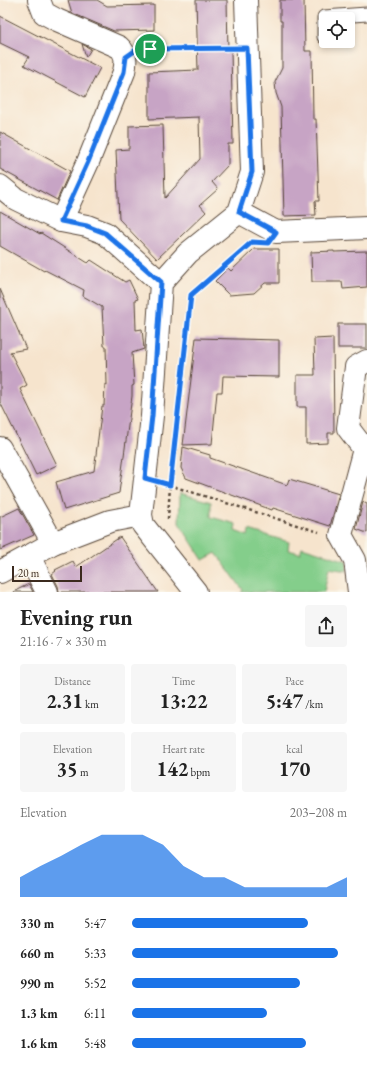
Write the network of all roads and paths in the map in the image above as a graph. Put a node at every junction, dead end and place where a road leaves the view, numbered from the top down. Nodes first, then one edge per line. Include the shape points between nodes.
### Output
1 (39, 0) edge
2 (246, 0) edge
3 (367, 14) edge
4 (355, 15) edge
5 (247, 48) junction
6 (131, 54) junction
7 (0, 186) edge
8 (239, 212) junction
9 (61, 221) junction
10 (367, 228) edge
11 (276, 232) junction
12 (161, 282) junction
13 (367, 361) edge
14 (0, 448) edge
15 (145, 478) junction
16 (170, 485) junction
17 (141, 515) junction
18 (344, 540) junction
19 (53, 543) junction
20 (29, 556) junction
21 (361, 559) edge
22 (0, 572) edge
23 (48, 592) edge
24 (196, 592) edge
25 (359, 592) edge

1 - 6 street via 44,13
2 - 5 street
3 - 4 lane
5 - 6 path
5 - 8 street via 252,172
6 - 9 street via 88,162
7 - 9 street via 16,198
8 - 11 street
8 - 12 street via 188,253
9 - 12 street via 87,226 105,233
10 - 11 street
11 - 16 path via 268,243 252,242 191,295
12 - 15 street
13 - 18 street via 356,366 348,428 364,449 341,535
14 - 19 street
15 - 16 path
15 - 17 street
16 - 18 path
17 - 19 street via 110,521
17 - 24 street via 143,525
18 - 21 street
19 - 20 street
20 - 22 street
20 - 23 street
21 - 25 street

